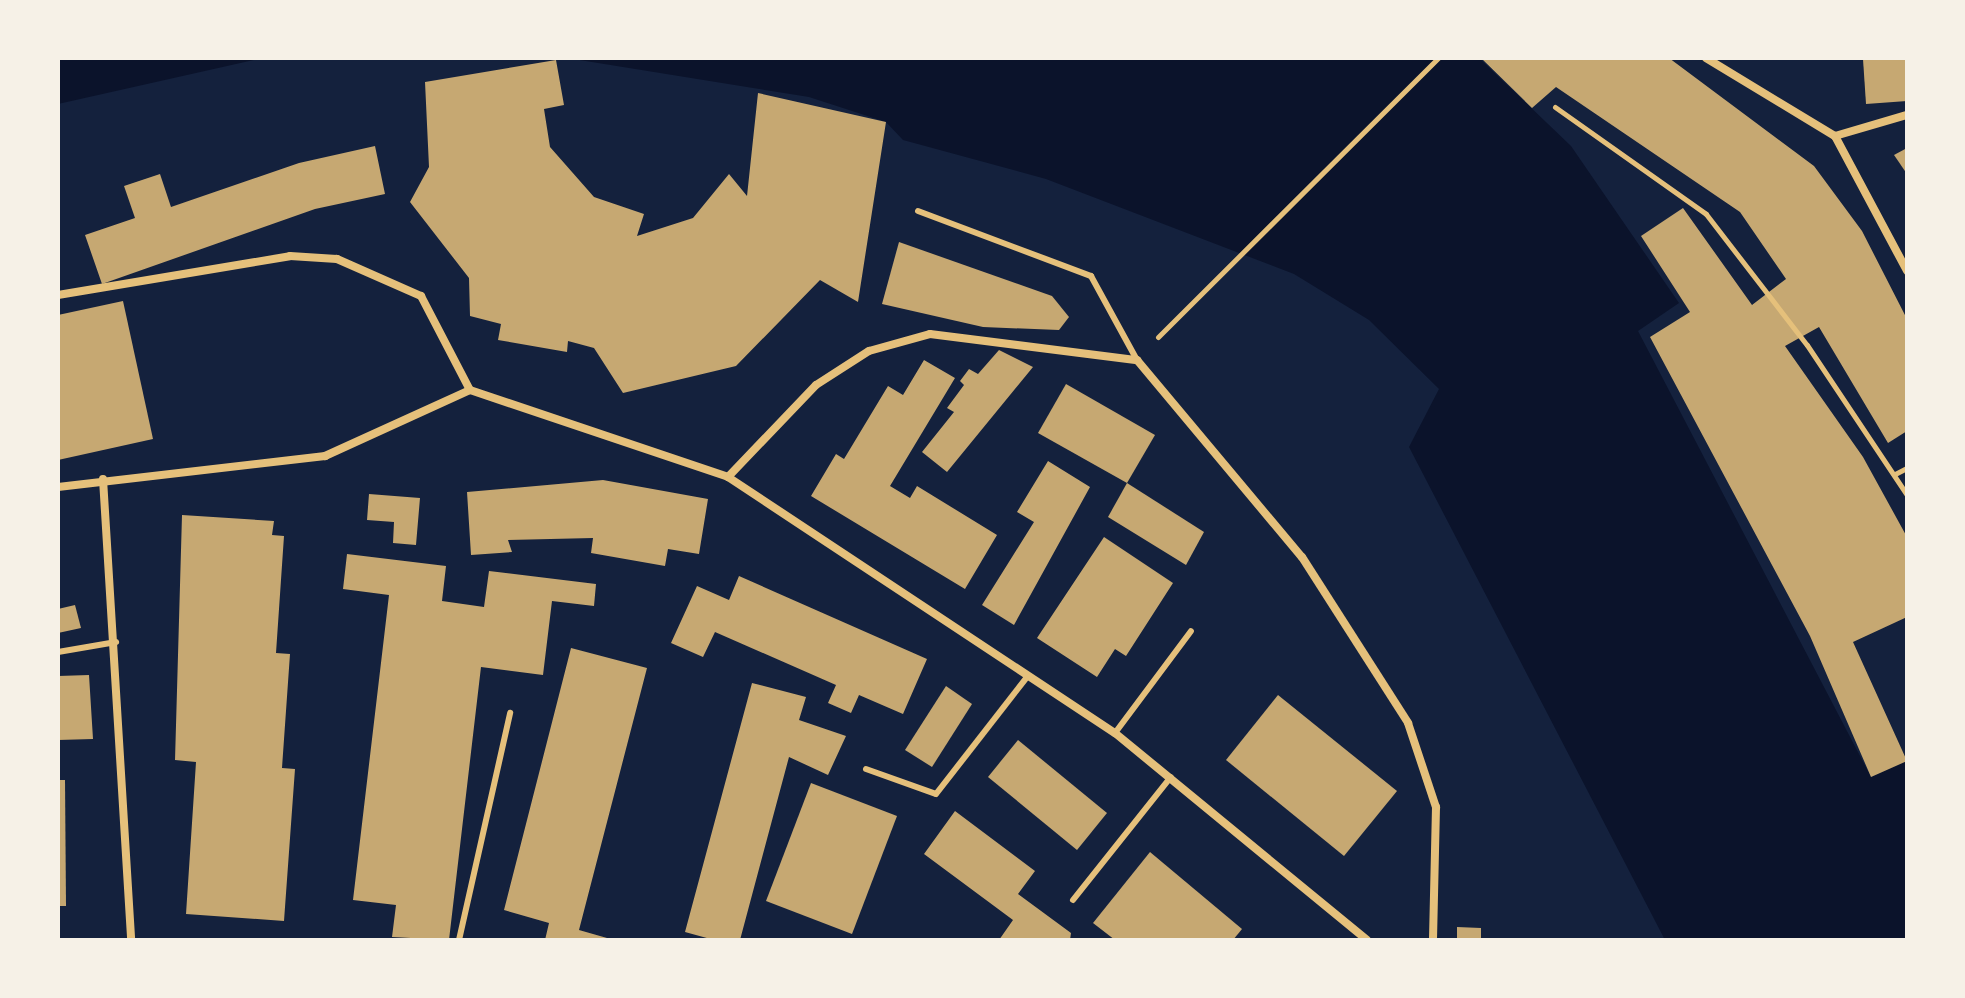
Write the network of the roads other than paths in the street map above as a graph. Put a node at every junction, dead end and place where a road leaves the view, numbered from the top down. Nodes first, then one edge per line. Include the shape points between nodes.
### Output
1 (1706, 58) edge
2 (1907, 115) edge
3 (1835, 136) junction
4 (918, 211) dead end
5 (1907, 271) edge
6 (58, 295) edge
7 (1137, 360) junction
8 (470, 390) junction
9 (728, 477) junction
10 (103, 479) junction
11 (58, 487) edge
12 (1191, 631) dead end
13 (116, 642) junction
14 (58, 652) edge
15 (1028, 676) junction
16 (510, 713) dead end
17 (1115, 733) junction
18 (866, 769) dead end
19 (1171, 777) junction
20 (1073, 900) dead end
21 (131, 940) edge
22 (459, 940) edge
23 (1367, 940) edge
24 (1433, 940) edge

1 - 3 street
2 - 3 street
3 - 5 street
4 - 7 lane via 1091,276
6 - 8 street via 290,256 337,259 421,296
7 - 9 street via 930,334 869,351 816,385
7 - 24 street via 1302,557 1408,723 1436,807
8 - 9 street
8 - 10 street via 325,456
9 - 15 street
10 - 11 street
10 - 13 street
12 - 17 lane
13 - 14 lane
13 - 21 street
15 - 17 street
15 - 18 lane via 936,794
16 - 22 lane
17 - 19 street
19 - 20 lane
19 - 23 street

